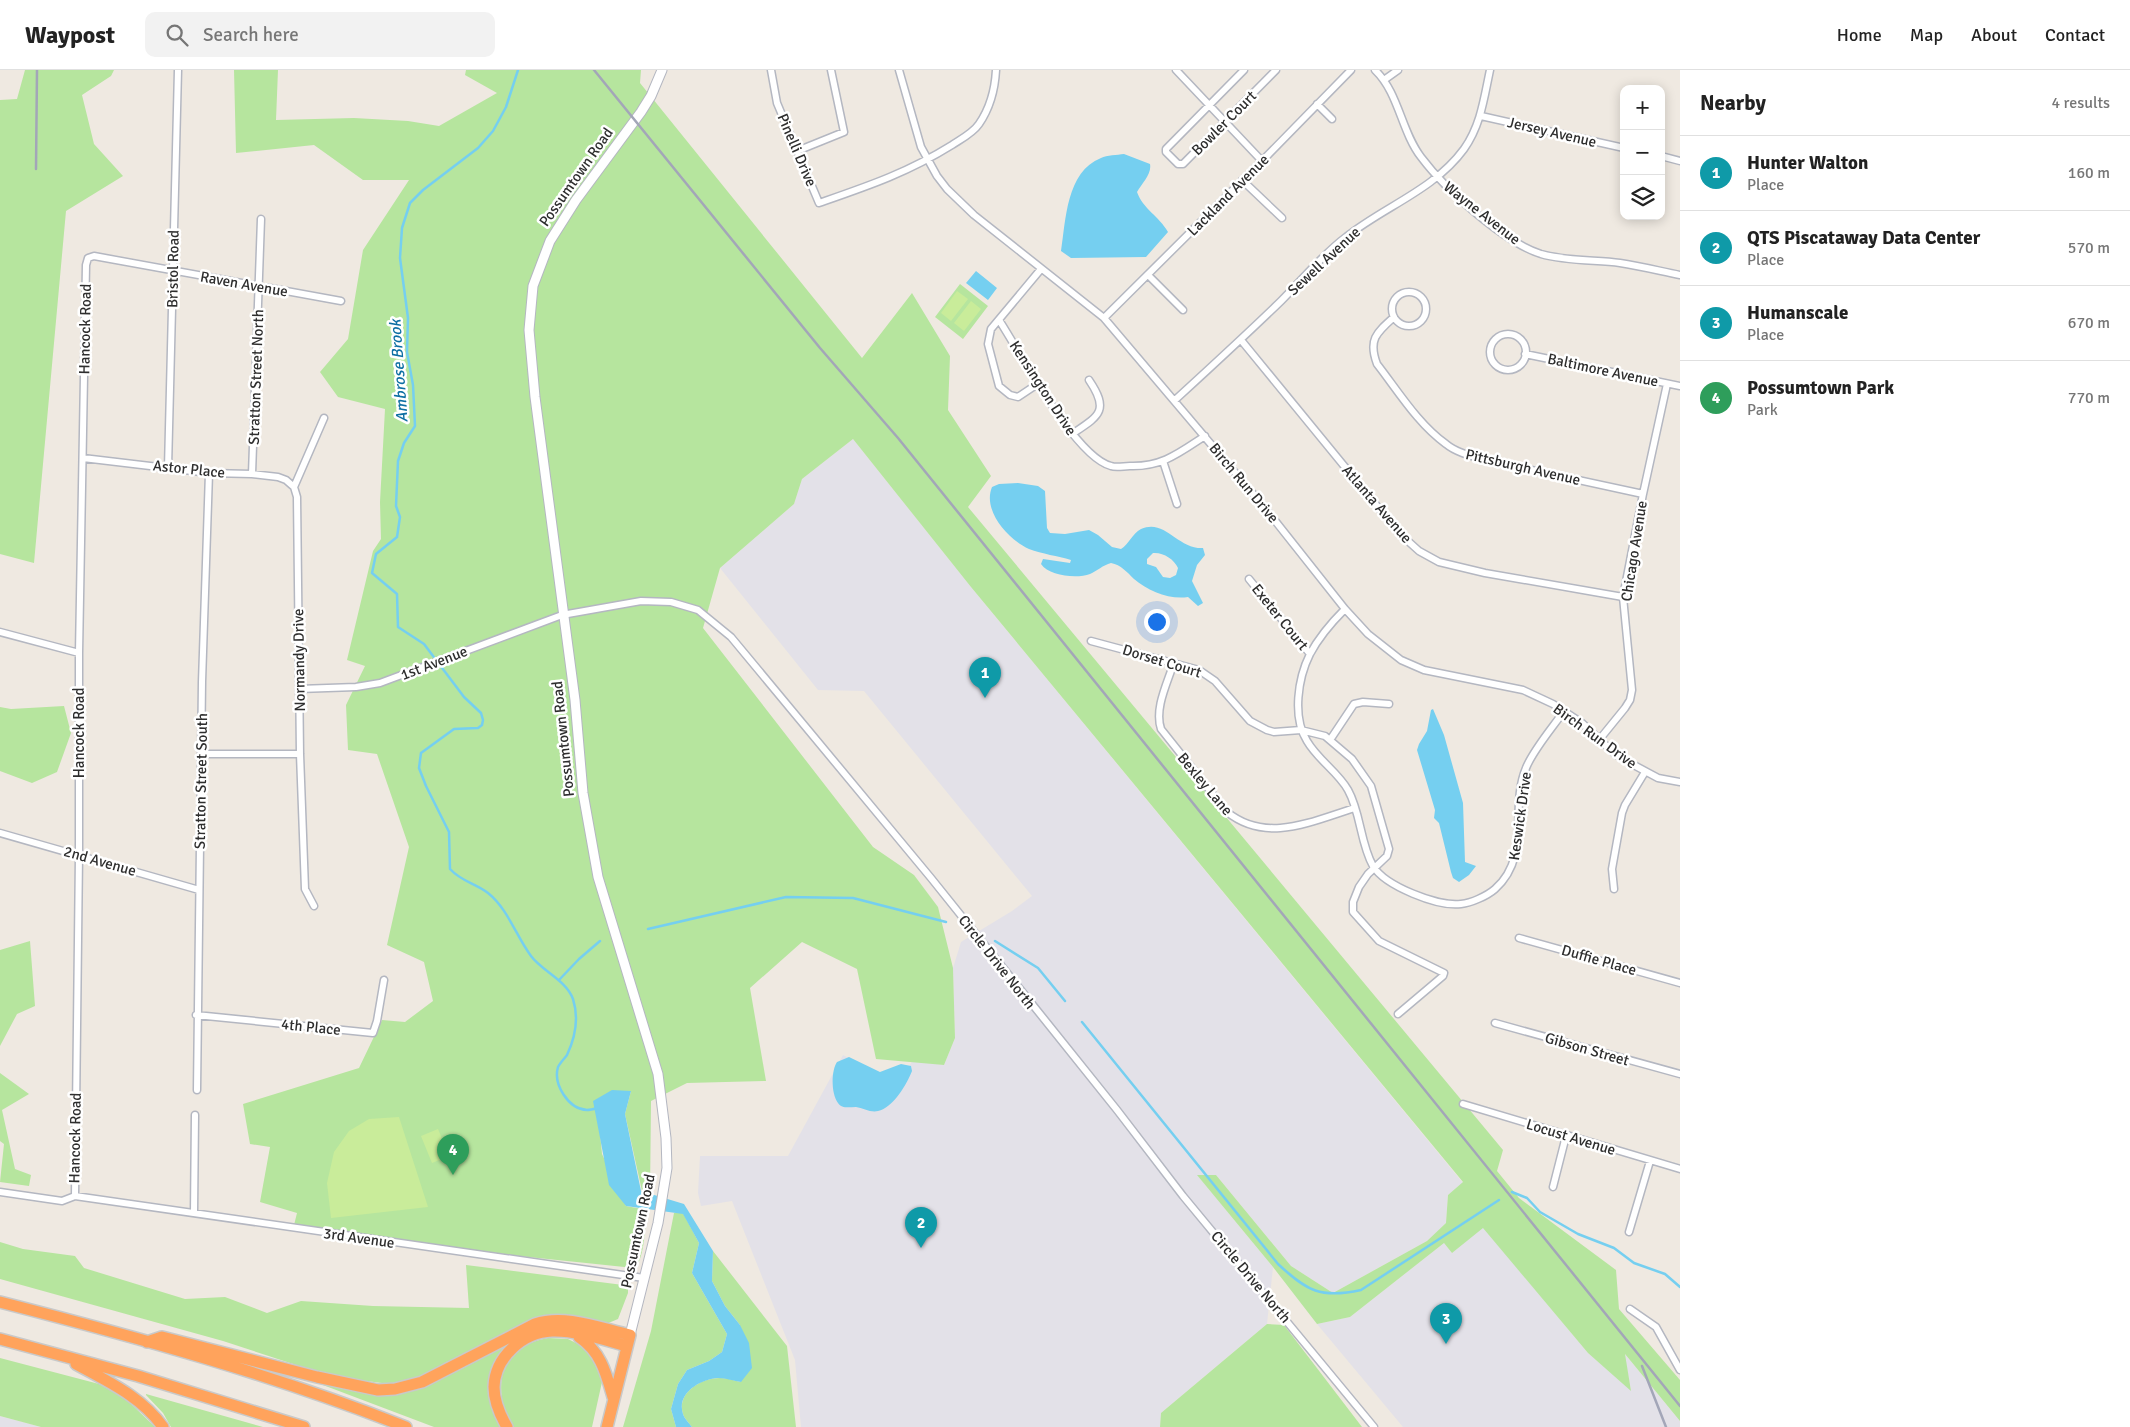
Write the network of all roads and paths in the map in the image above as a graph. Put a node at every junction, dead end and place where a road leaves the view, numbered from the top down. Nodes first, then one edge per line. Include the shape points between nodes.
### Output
1 (178, 70) edge
2 (662, 70) edge
3 (771, 70) edge
4 (832, 70) edge
5 (900, 70) edge
6 (996, 70) edge
7 (1176, 70) edge
8 (1244, 70) edge
9 (1276, 70) edge
10 (1351, 70) edge
11 (1375, 70) edge
12 (1398, 70) edge
13 (1490, 70) edge
14 (1384, 80) junction
15 (1317, 104) junction
16 (1209, 105) junction
17 (1481, 116) junction
18 (1332, 119) dead end
19 (1224, 122) junction
20 (1620, 147) edge
21 (797, 151) junction
22 (1665, 157) edge
23 (928, 160) junction
24 (1262, 161) junction
25 (1680, 161) edge
26 (1437, 178) junction
27 (1242, 180) junction
28 (1282, 218) dead end
29 (262, 219) dead end
30 (88, 258) joint
31 (1041, 268) junction
32 (173, 271) junction
33 (1148, 275) junction
34 (1680, 275) edge
35 (260, 287) junction
36 (341, 301) dead end
37 (1183, 310) dead end
38 (1104, 318) junction
39 (1394, 318) junction
40 (999, 320) junction
41 (1241, 340) junction
42 (1526, 354) junction
43 (1089, 380) dead end
44 (1039, 383) junction
45 (1667, 384) junction
46 (1680, 386) edge
47 (1175, 400) junction
48 (324, 418) dead end
49 (1072, 434) junction
50 (1205, 436) junction
51 (82, 458) junction
52 (1164, 462) junction
53 (168, 468) junction
54 (209, 473) junction
55 (252, 474) junction
56 (294, 487) junction
57 (1643, 494) junction
58 (1177, 504) dead end
59 (1249, 580) dead end
60 (1623, 597) junction
61 (1345, 609) junction
62 (564, 614) junction
63 (0, 632) edge
64 (1091, 641) dead end
65 (79, 654) junction
66 (1310, 654) junction
67 (1174, 662) junction
68 (299, 688) junction
69 (1389, 704) dead end
70 (1564, 711) junction
71 (1301, 730) junction
72 (1330, 740) junction
73 (1599, 740) junction
74 (201, 754) junction
75 (300, 754) junction
76 (1645, 772) junction
77 (1680, 782) edge
78 (1355, 808) junction
79 (0, 833) edge
80 (79, 856) junction
81 (1374, 868) junction
82 (1614, 889) dead end
83 (199, 890) junction
84 (314, 906) dead end
85 (1519, 938) dead end
86 (384, 980) dead end
87 (1680, 983) edge
88 (1398, 1014) dead end
89 (196, 1015) junction
90 (1494, 1023) dead end
91 (1680, 1074) edge
92 (197, 1090) dead end
93 (1462, 1104) dead end
94 (195, 1115) dead end
95 (1566, 1136) junction
96 (1650, 1161) junction
97 (1680, 1169) edge
98 (1553, 1187) dead end
99 (0, 1192) edge
100 (74, 1196) junction
101 (194, 1213) junction
102 (1629, 1232) dead end
103 (644, 1278) junction
104 (0, 1302) edge
105 (1630, 1309) dead end
106 (573, 1334) junction
107 (0, 1339) edge
108 (628, 1341) junction
109 (147, 1342) junction
110 (59, 1354) junction
111 (1680, 1370) edge
112 (614, 1398) junction
113 (162, 1427) edge
114 (304, 1427) edge
115 (406, 1427) edge
116 (507, 1427) edge
117 (607, 1427) edge
118 (1374, 1427) edge

1 - 32 street, Bristol Road
2 - 62 main road, Possumtown Road via 641,112 550,241 533,286 528,330
3 - 21 street, Pinelli Drive via 777,103
4 - 21 street via 844,132
5 - 23 street, Birch Run Drive via 918,138
6 - 23 street via 990,104 978,126
7 - 16 street
8 - 16 street, Bowler Court
9 - 19 street, Bowler Court
10 - 15 street, Lackland Avenue
11 - 14 street, Wayne Avenue
12 - 14 street
13 - 17 street, Sewell Avenue
14 - 26 street, Wayne Avenue via 1419,154
15 - 18 street
15 - 24 street, Lackland Avenue
16 - 19 street
16 - 19 street, Bowler Court via 1166,152 1182,165
17 - 20 street, Jersey Avenue
17 - 26 street, Sewell Avenue via 1465,148
19 - 24 street
21 - 23 street, Pinelli Drive via 819,203 890,179
22 - 25 street
23 - 31 street, Birch Run Drive via 936,176 954,196
24 - 27 street, Lackland Avenue
26 - 34 street, Wayne Avenue via 1518,244 1541,254
26 - 41 street, Sewell Avenue via 1345,238
27 - 28 street
27 - 33 street, Lackland Avenue
29 - 35 street, Stratton Street North
30 - 32 street, Raven Avenue via 94,256
30 - 51 street, Hancock Road
31 - 38 street, Birch Run Drive
31 - 40 street
32 - 35 street, Raven Avenue
32 - 53 street, Bristol Road
33 - 37 street
33 - 38 street, Lackland Avenue
35 - 36 street, Raven Avenue
35 - 55 street, Stratton Street North
38 - 47 street, Birch Run Drive
39 - 39 street via 1404,326 1419,323 1426,314 1425,303 1418,294 1403,292 1392,304
39 - 57 street, Pittsburgh Avenue via 1378,331 1374,340 1372,351 1377,364 1428,428 1446,445 1486,460
40 - 44 street, Kensington Drive
40 - 44 street via 991,329 988,344 999,386 1018,398
41 - 47 street, Sewell Avenue
41 - 60 street, Atlanta Avenue via 1399,533 1419,551 1439,562 1485,573
42 - 42 street via 1521,339 1511,334 1500,336 1492,343 1492,359 1505,369 1519,366
42 - 45 street, Baltimore Avenue
43 - 49 street via 1098,394 1100,412
44 - 49 street, Kensington Drive
45 - 46 street, Baltimore Avenue
45 - 57 street, Chicago Avenue
47 - 50 street, Birch Run Drive
48 - 56 street
49 - 52 street, Kensington Drive via 1095,459 1111,466
50 - 52 street, Kensington Drive
50 - 61 street, Birch Run Drive
51 - 53 street, Astor Place
51 - 65 street, Hancock Road
52 - 58 street
53 - 54 street, Astor Place
54 - 55 street, Astor Place
54 - 74 street, Stratton Street South
55 - 56 street, Astor Place via 278,477
56 - 68 street, Normandy Drive via 297,497
57 - 60 street, Chicago Avenue
59 - 66 street, Exeter Court
60 - 73 street, Chicago Avenue via 1631,695 1625,708
61 - 66 street
61 - 70 street, Birch Run Drive via 1368,634 1401,660 1424,670 1523,690
62 - 68 street, 1st Avenue via 380,683 316,690
62 - 103 main road, Possumtown Road via 583,793 598,877 658,1074 666,1138 664,1188
62 - 118 street, Circle Drive North via 641,602 671,602 698,610 731,637 931,878 1183,1196
63 - 65 street
64 - 67 street, Dorset Court
65 - 80 street, Hancock Road
66 - 71 street via 1298,698
67 - 71 street, Dorset Court via 1207,674 1258,727 1274,732
67 - 78 street, Bexley Lane via 1159,712 1161,729 1227,812 1258,827 1279,829
68 - 75 street, Normandy Drive
69 - 72 street via 1354,704
70 - 73 street, Birch Run Drive
70 - 81 street, Keswick Drive via 1526,767 1521,783 1513,866 1494,890 1462,904 1445,903 1408,891
71 - 72 street, Dorset Court
71 - 78 street via 1349,791
72 - 81 street via 1352,759 1371,786 1389,849 1387,856
73 - 76 street, Birch Run Drive
74 - 75 street
74 - 83 street, Stratton Street South
75 - 84 street, Normandy Drive via 305,889
76 - 77 street, Birch Run Drive
76 - 82 street via 1622,813 1612,869
78 - 81 street
79 - 80 street, 2nd Avenue
80 - 83 street, 2nd Avenue
80 - 100 street, Hancock Road
81 - 88 street via 1353,902 1353,912 1379,942 1444,973
83 - 89 street, Stratton Street South
85 - 87 street, Duffie Place
86 - 89 street, 4th Place via 373,1033
89 - 92 street, Stratton Street South
90 - 91 street, Gibson Street
93 - 95 street, Locust Avenue
94 - 101 street
95 - 96 street, Locust Avenue
95 - 98 street
96 - 97 street, Locust Avenue
96 - 102 street
99 - 100 street, Hancock Road via 62,1201
100 - 101 street, 3rd Avenue
101 - 103 street, 3rd Avenue
103 - 108 main road, Possumtown Road
104 - 109 highway
105 - 111 street via 1656,1327
106 - 108 highway
106 - 112 highway via 597,1353
106 - 116 highway via 540,1333 519,1342 506,1356 494,1387 497,1405
107 - 110 highway
108 - 109 highway via 568,1321 545,1321 524,1328 422,1382 378,1390 317,1378 162,1337
108 - 112 highway, Possumtown Road
109 - 115 highway via 273,1380
110 - 113 highway via 131,1396
110 - 114 highway
112 - 117 highway, Possumtown Road

